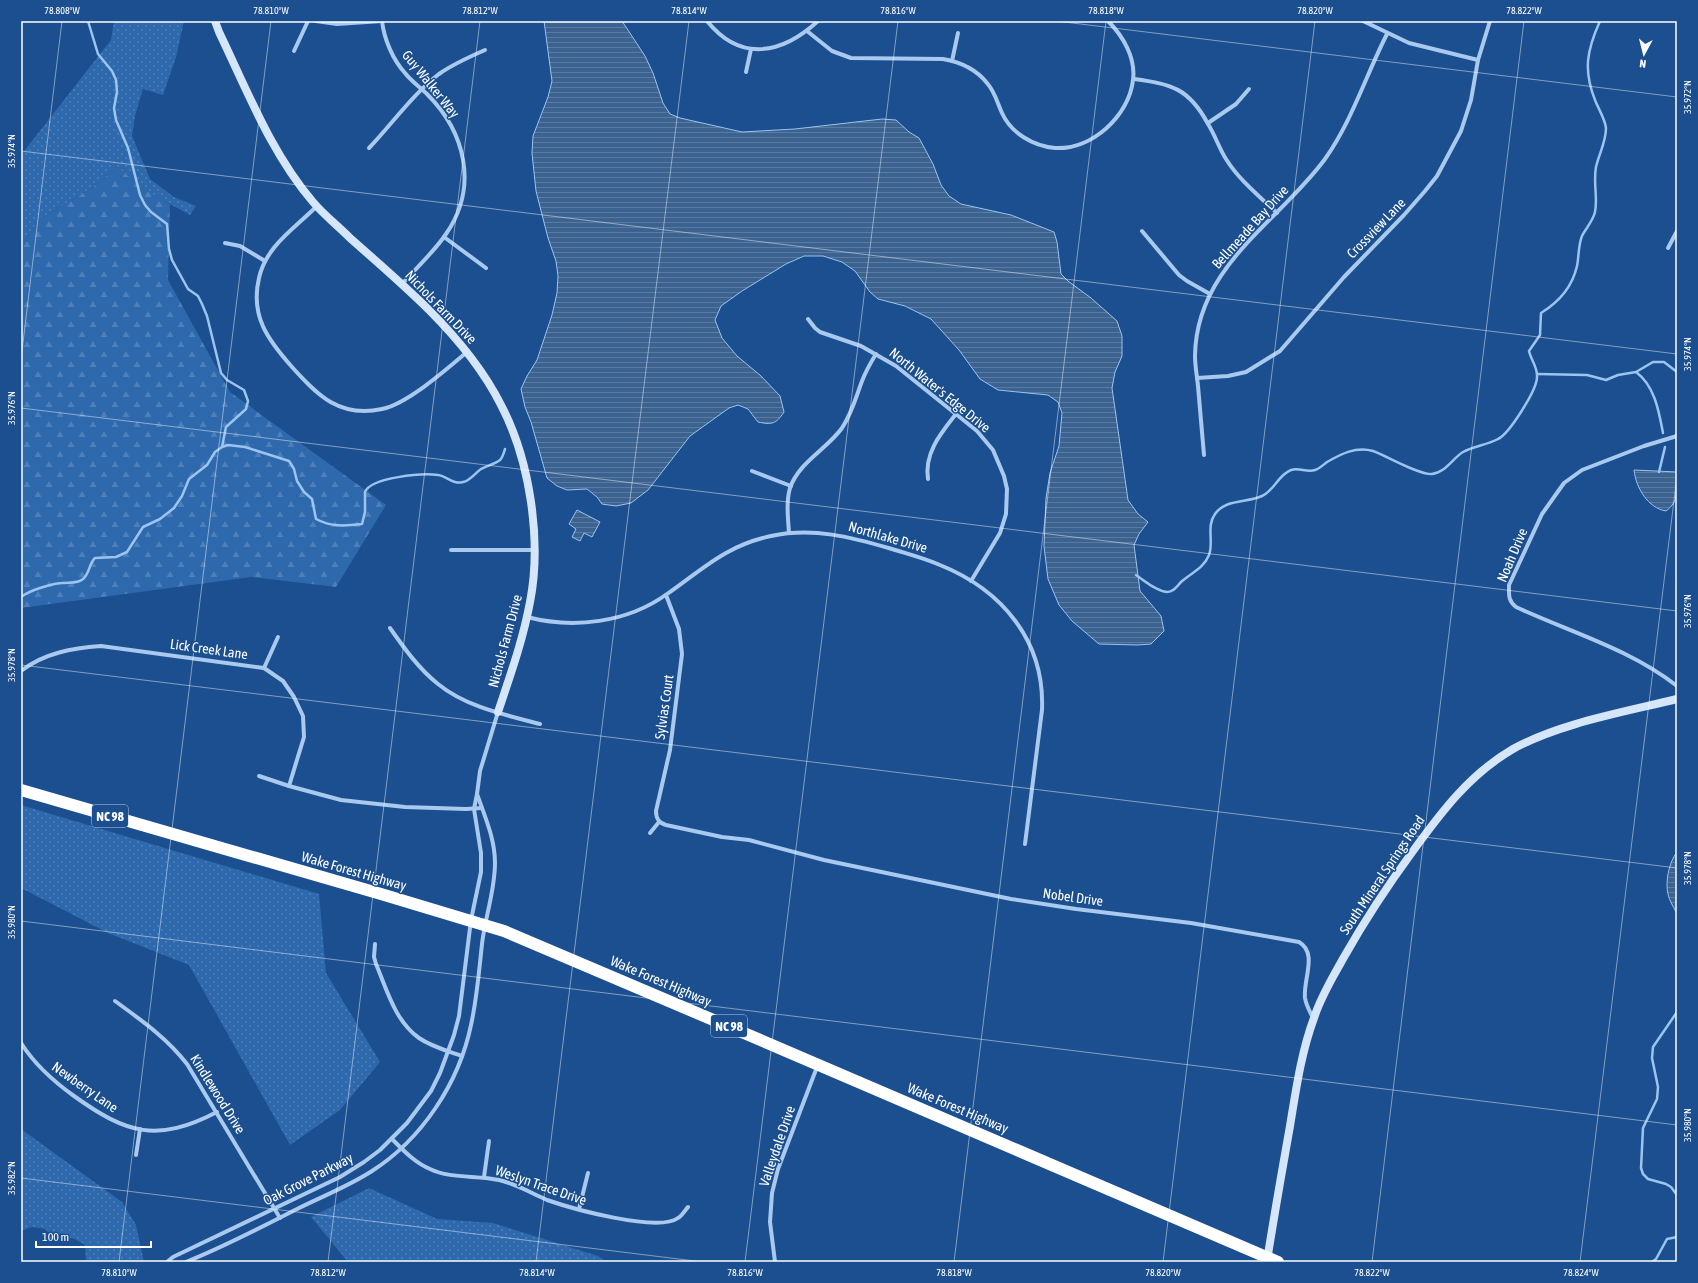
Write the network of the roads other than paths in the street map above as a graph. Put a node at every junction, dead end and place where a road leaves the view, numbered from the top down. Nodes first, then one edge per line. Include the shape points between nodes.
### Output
1 (215, 21) edge
2 (308, 21) edge
3 (316, 21) edge
4 (382, 21) edge
5 (707, 21) edge
6 (818, 21) edge
7 (1108, 21) edge
8 (1363, 21) edge
9 (1490, 21) edge
10 (807, 31) junction
11 (958, 33) dead end
12 (1387, 34) junction
13 (751, 49) junction
14 (485, 50) dead end
15 (294, 51) dead end
16 (1478, 60) junction
17 (952, 61) junction
18 (746, 72) dead end
19 (1134, 79) junction
20 (422, 89) junction
21 (1249, 89) dead end
22 (1208, 123) junction
23 (369, 148) dead end
24 (317, 206) junction
25 (1277, 213) junction
26 (1142, 231) dead end
27 (1677, 231) edge
28 (444, 236) junction
29 (225, 243) dead end
30 (1668, 248) dead end
31 (265, 261) junction
32 (486, 268) dead end
33 (402, 285) junction
34 (1210, 294) junction
35 (808, 319) dead end
36 (467, 352) junction
37 (876, 354) junction
38 (1197, 378) junction
39 (956, 414) junction
40 (1677, 436) edge
41 (1204, 456) dead end
42 (752, 471) dead end
43 (928, 479) dead end
44 (791, 486) junction
45 (790, 533) junction
46 (452, 550) dead end
47 (534, 550) junction
48 (971, 581) junction
49 (666, 595) junction
50 (527, 617) junction
51 (390, 628) dead end
52 (278, 637) dead end
53 (264, 668) junction
54 (21, 671) edge
55 (1677, 686) edge
56 (1677, 699) edge
57 (498, 712) junction
58 (540, 724) dead end
59 (259, 776) dead end
60 (289, 786) junction
61 (21, 790) edge
62 (477, 794) junction
63 (482, 808) junction
64 (474, 809) junction
65 (659, 822) junction
66 (650, 833) dead end
67 (1025, 844) dead end
68 (470, 920) junction
69 (484, 924) junction
70 (375, 944) dead end
71 (115, 1001) dead end
72 (1314, 1019) junction
73 (21, 1043) edge
74 (448, 1051) junction
75 (462, 1056) junction
76 (818, 1064) junction
77 (217, 1112) junction
78 (140, 1129) junction
79 (392, 1139) junction
80 (489, 1142) dead end
81 (401, 1148) junction
82 (136, 1155) dead end
83 (588, 1173) dead end
84 (484, 1177) junction
85 (688, 1207) dead end
86 (275, 1209) junction
87 (579, 1209) junction
88 (280, 1218) junction
89 (1271, 1260) edge
90 (166, 1262) edge
91 (186, 1262) edge
92 (775, 1262) edge

1 - 24 street, Nichols Farm Drive via 273,143 286,166
2 - 15 street
3 - 4 street via 336,24
4 - 20 street, Guy Walker Way via 389,47 398,64
5 - 13 street via 730,41
6 - 10 street
7 - 19 street via 1128,48
8 - 12 street
9 - 16 street, Crossview Lane
10 - 13 street via 786,44
10 - 17 street via 832,51 851,58
11 - 17 street
12 - 16 street via 1409,44
12 - 25 street, Bellmeade Bay Drive via 1337,141 1312,176
13 - 18 street
14 - 20 street via 455,64
16 - 38 street, Crossview Lane via 1471,100 1452,150 1437,176 1404,215 1344,277 1280,351 1246,372
17 - 19 street via 970,68 987,82 1004,117 1017,132 1030,141 1057,148 1087,142 1112,123 1129,97
19 - 22 street via 1178,90 1195,103
20 - 23 street
20 - 28 street, Guy Walker Way via 451,124 461,147 464,163 461,201
21 - 22 street via 1236,104
22 - 25 street via 1225,158 1234,170
24 - 31 street via 275,246
24 - 33 street, Nichols Farm Drive
25 - 34 street, Bellmeade Bay Drive via 1227,266
26 - 34 street via 1179,275
27 - 30 street
28 - 32 street
28 - 33 street, Guy Walker Way
29 - 31 street via 240,246
31 - 36 street via 259,278 257,302 266,333 278,352 309,386 333,404 362,411 391,407
33 - 36 street, Nichols Farm Drive via 445,326
34 - 38 street, Bellmeade Bay Drive via 1197,332
35 - 37 street, North Water's Edge Drive via 820,332
36 - 47 street, Nichols Farm Drive via 502,406 517,445 530,496
37 - 39 street, North Water's Edge Drive via 896,366
37 - 44 street via 842,428 803,467
38 - 41 street, Bellmeade Bay Drive
39 - 43 street via 941,432 927,462
39 - 48 street, North Water's Edge Drive via 989,444 1001,465 1007,489 1006,514 1000,532
40 - 55 street, Noah Drive via 1582,470 1564,484 1542,514 1509,586 1508,596 1510,603 1516,607 1606,646 1660,673
42 - 44 street
44 - 45 street via 788,507
45 - 48 street, Northlake Drive via 818,532 854,538 940,565
45 - 49 street, Northlake Drive via 752,541 730,550 702,567
46 - 47 street
47 - 50 street, Nichols Farm Drive via 533,581
48 - 67 street, Northlake Drive via 993,596 1013,616 1031,648 1040,671 1042,710
49 - 50 street, Northlake Drive via 633,612 606,620 559,623
49 - 65 street, Sylvias Court via 679,629 682,654 670,750 656,811
50 - 57 street, Nichols Farm Drive
51 - 57 street via 415,661 438,684 458,697
52 - 53 street
53 - 54 street, Lick Creek Lane via 101,646 50,654
53 - 60 street, Lick Creek Lane via 283,681 303,716 304,737
56 - 72 street, South Mineral Springs Road via 1543,735 1515,748 1482,770 1449,803 1364,920 1334,974
57 - 58 street
57 - 62 street, Nichols Farm Drive via 480,770
59 - 60 street
60 - 64 street via 341,800 405,807
61 - 68 highway, Wake Forest Highway / NC 98
62 - 63 street, Nichols Farm Drive
62 - 64 street, Nichols Farm Drive
63 - 64 street
63 - 69 street, Nichols Farm Drive via 492,839 495,863
64 - 68 street, Nichols Farm Drive via 482,863 479,888
65 - 66 street
65 - 72 street, Nobel Drive via 1011,899 1191,923 1298,942 1303,944 1308,952 1305,997
68 - 69 highway, Wake Forest Highway / NC 98
68 - 74 street, Oak Grove Parkway via 459,1016
69 - 75 street, Oak Grove Parkway via 473,1013
69 - 76 highway, Wake Forest Highway / NC 98 via 542,946
70 - 74 street via 376,964 403,1023 420,1038
71 - 77 street, Kindlewood Drive via 154,1029 180,1055
72 - 89 street, South Mineral Springs Road via 1305,1047 1294,1104
73 - 78 street, Newberry Lane via 36,1064 62,1087 110,1120
74 - 75 street
74 - 79 street, Oak Grove Parkway via 431,1091
75 - 81 street, Oak Grove Parkway via 443,1096 429,1118
76 - 89 highway, Wake Forest Highway / NC 98
76 - 92 street, Valleydale Drive via 773,1187 770,1222
77 - 78 street, Newberry Lane via 189,1126 164,1130
77 - 86 street, Kindlewood Drive
78 - 82 street
79 - 81 street, Weslyn Trace Drive
79 - 86 street, Oak Grove Parkway via 364,1162 340,1177
80 - 84 street
81 - 84 street, Weslyn Trace Drive via 430,1169 445,1174
81 - 88 street, Oak Grove Parkway via 356,1181
83 - 87 street
84 - 87 street, Weslyn Trace Drive via 509,1183 548,1200
85 - 87 street, Weslyn Trace Drive via 679,1218 662,1222 610,1217
86 - 88 street, Kindlewood Drive
86 - 90 street, Oak Grove Parkway
88 - 91 street, Oak Grove Parkway

